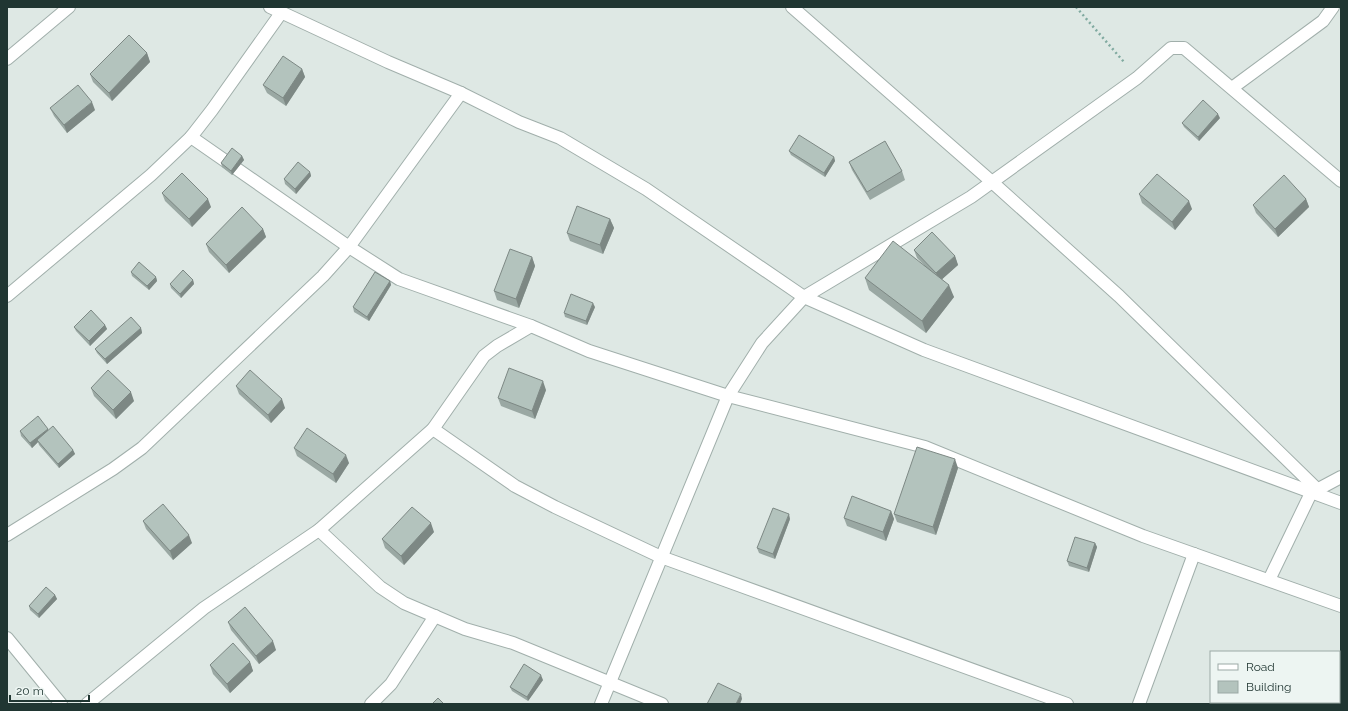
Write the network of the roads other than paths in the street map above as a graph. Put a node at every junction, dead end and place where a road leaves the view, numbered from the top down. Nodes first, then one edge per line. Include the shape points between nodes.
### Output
1 (69, 7) edge
2 (270, 7) edge
3 (792, 7) edge
4 (1333, 7) edge
5 (281, 13) junction
6 (7, 59) edge
7 (1232, 88) junction
8 (461, 93) junction
9 (191, 137) junction
10 (1341, 181) edge
11 (992, 182) junction
12 (349, 247) junction
13 (7, 296) edge
14 (804, 297) junction
15 (531, 326) junction
16 (728, 396) junction
17 (433, 429) junction
18 (1341, 477) edge
19 (1315, 492) junction
20 (1341, 503) edge
21 (319, 530) junction
22 (7, 536) edge
23 (1194, 554) junction
24 (661, 557) junction
25 (1269, 580) junction
26 (1341, 606) edge
27 (435, 616) junction
28 (7, 638) edge
29 (610, 682) junction
30 (61, 704) edge
31 (87, 704) edge
32 (371, 704) edge
33 (601, 704) edge
34 (662, 704) edge
35 (1068, 704) edge
36 (1139, 704) edge

1 - 6 street
2 - 5 street
3 - 11 street
4 - 7 street via 1323,21
5 - 8 street
5 - 9 street
7 - 10 street
7 - 11 street via 1184,48 1172,48 1138,78
8 - 12 street
8 - 14 street via 518,122 560,138 646,188
9 - 12 street
9 - 13 street via 151,175
11 - 14 street
11 - 19 street via 1118,296
12 - 15 street via 399,279
12 - 22 street via 323,276 142,448
14 - 16 street via 762,343
14 - 19 street via 924,350
15 - 16 street via 589,351
15 - 17 street via 484,356
16 - 23 street via 925,447 1143,536
16 - 24 street
17 - 21 street
17 - 24 street via 515,486
18 - 19 street
19 - 20 street
19 - 25 street
21 - 27 street via 380,587 404,603
21 - 31 street via 204,608
23 - 25 street
23 - 36 street
24 - 29 street via 656,575
24 - 35 street
25 - 26 street
27 - 29 street via 465,629 513,643
27 - 32 street via 391,684
28 - 30 street
29 - 33 street
29 - 34 street

